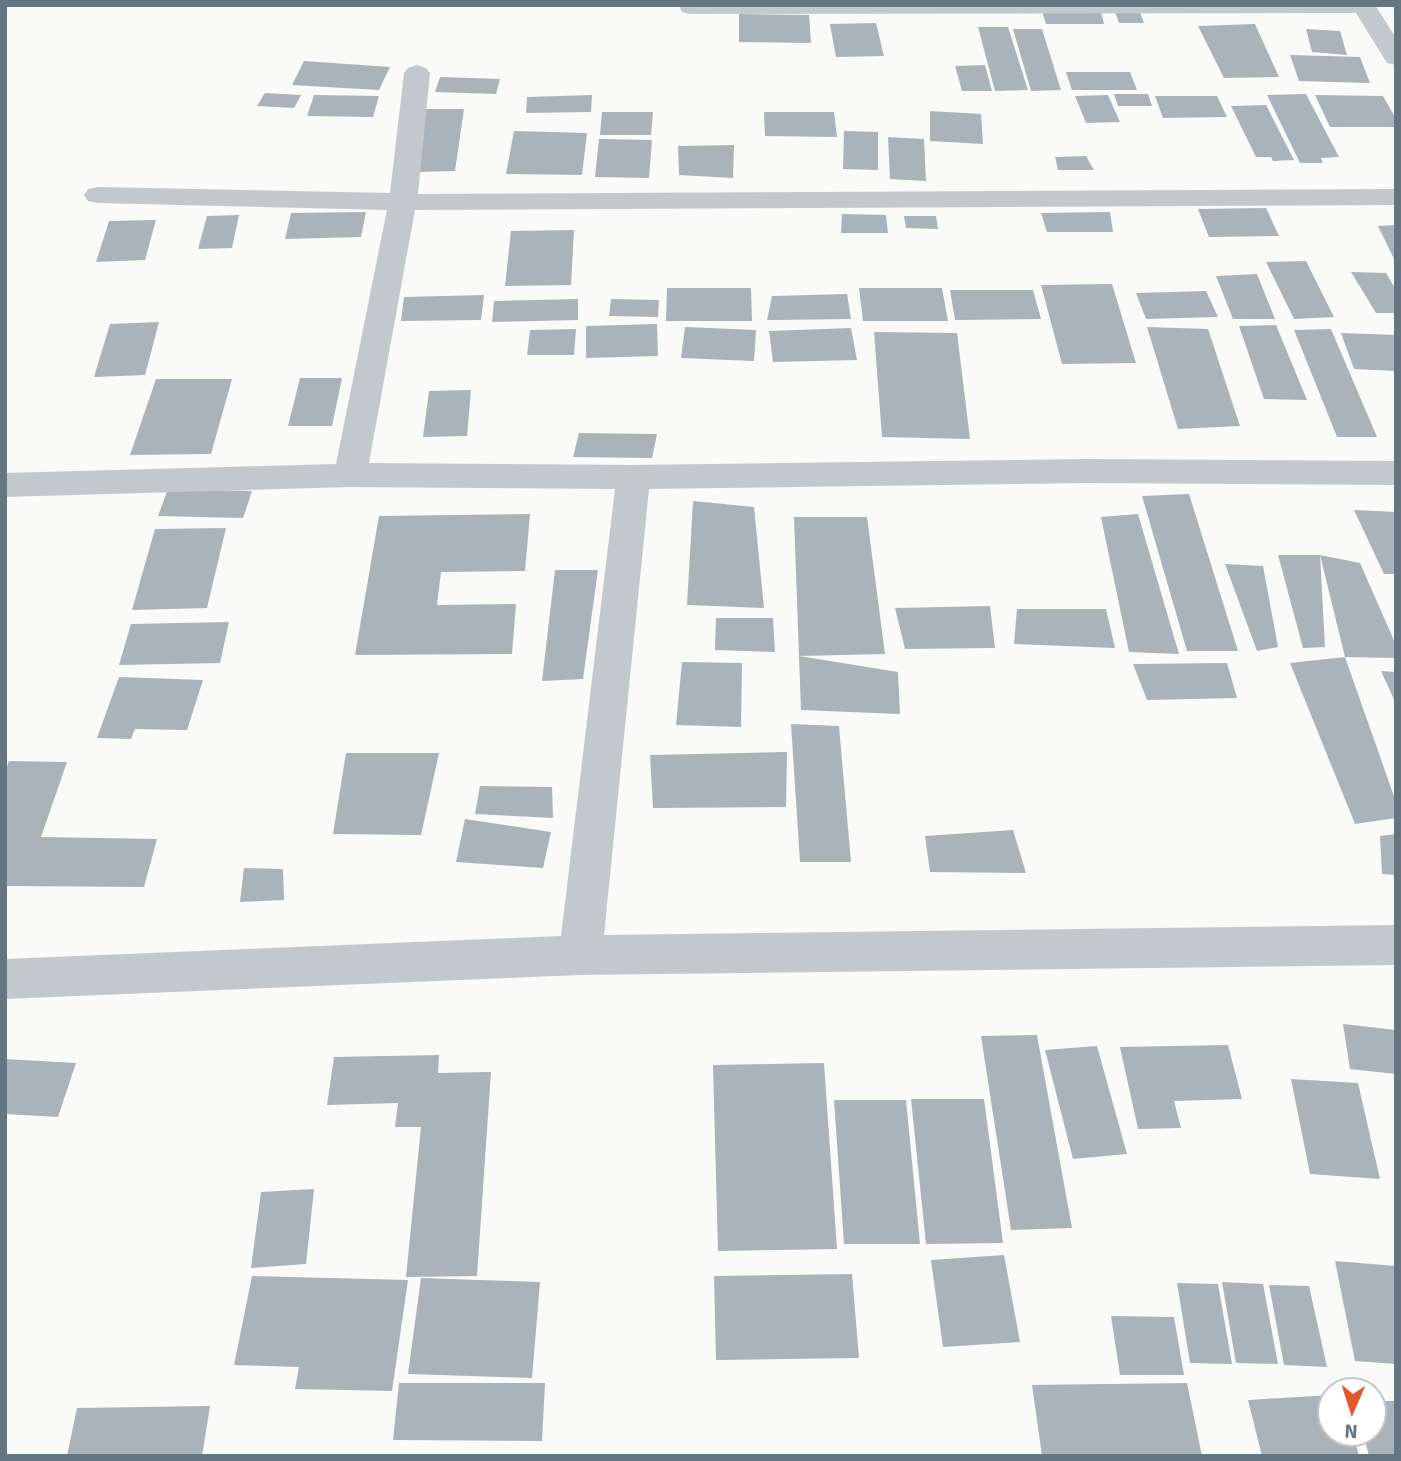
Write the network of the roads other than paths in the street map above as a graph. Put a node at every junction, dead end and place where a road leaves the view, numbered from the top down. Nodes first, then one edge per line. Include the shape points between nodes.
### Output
1 (1363, 6) edge
2 (690, 7) edge
3 (1396, 58) edge
4 (418, 73) dead end
5 (97, 195) dead end
6 (1396, 197) edge
7 (403, 202) junction
8 (1396, 473) edge
9 (350, 475) junction
10 (633, 477) junction
11 (5, 485) edge
12 (1396, 945) edge
13 (580, 955) junction
14 (5, 979) edge

1 - 2 street
1 - 3 street
4 - 7 street
5 - 7 street
6 - 7 street
7 - 9 street
8 - 10 street via 1089,471
9 - 10 street
9 - 11 street
10 - 13 street
12 - 13 street
13 - 14 street

